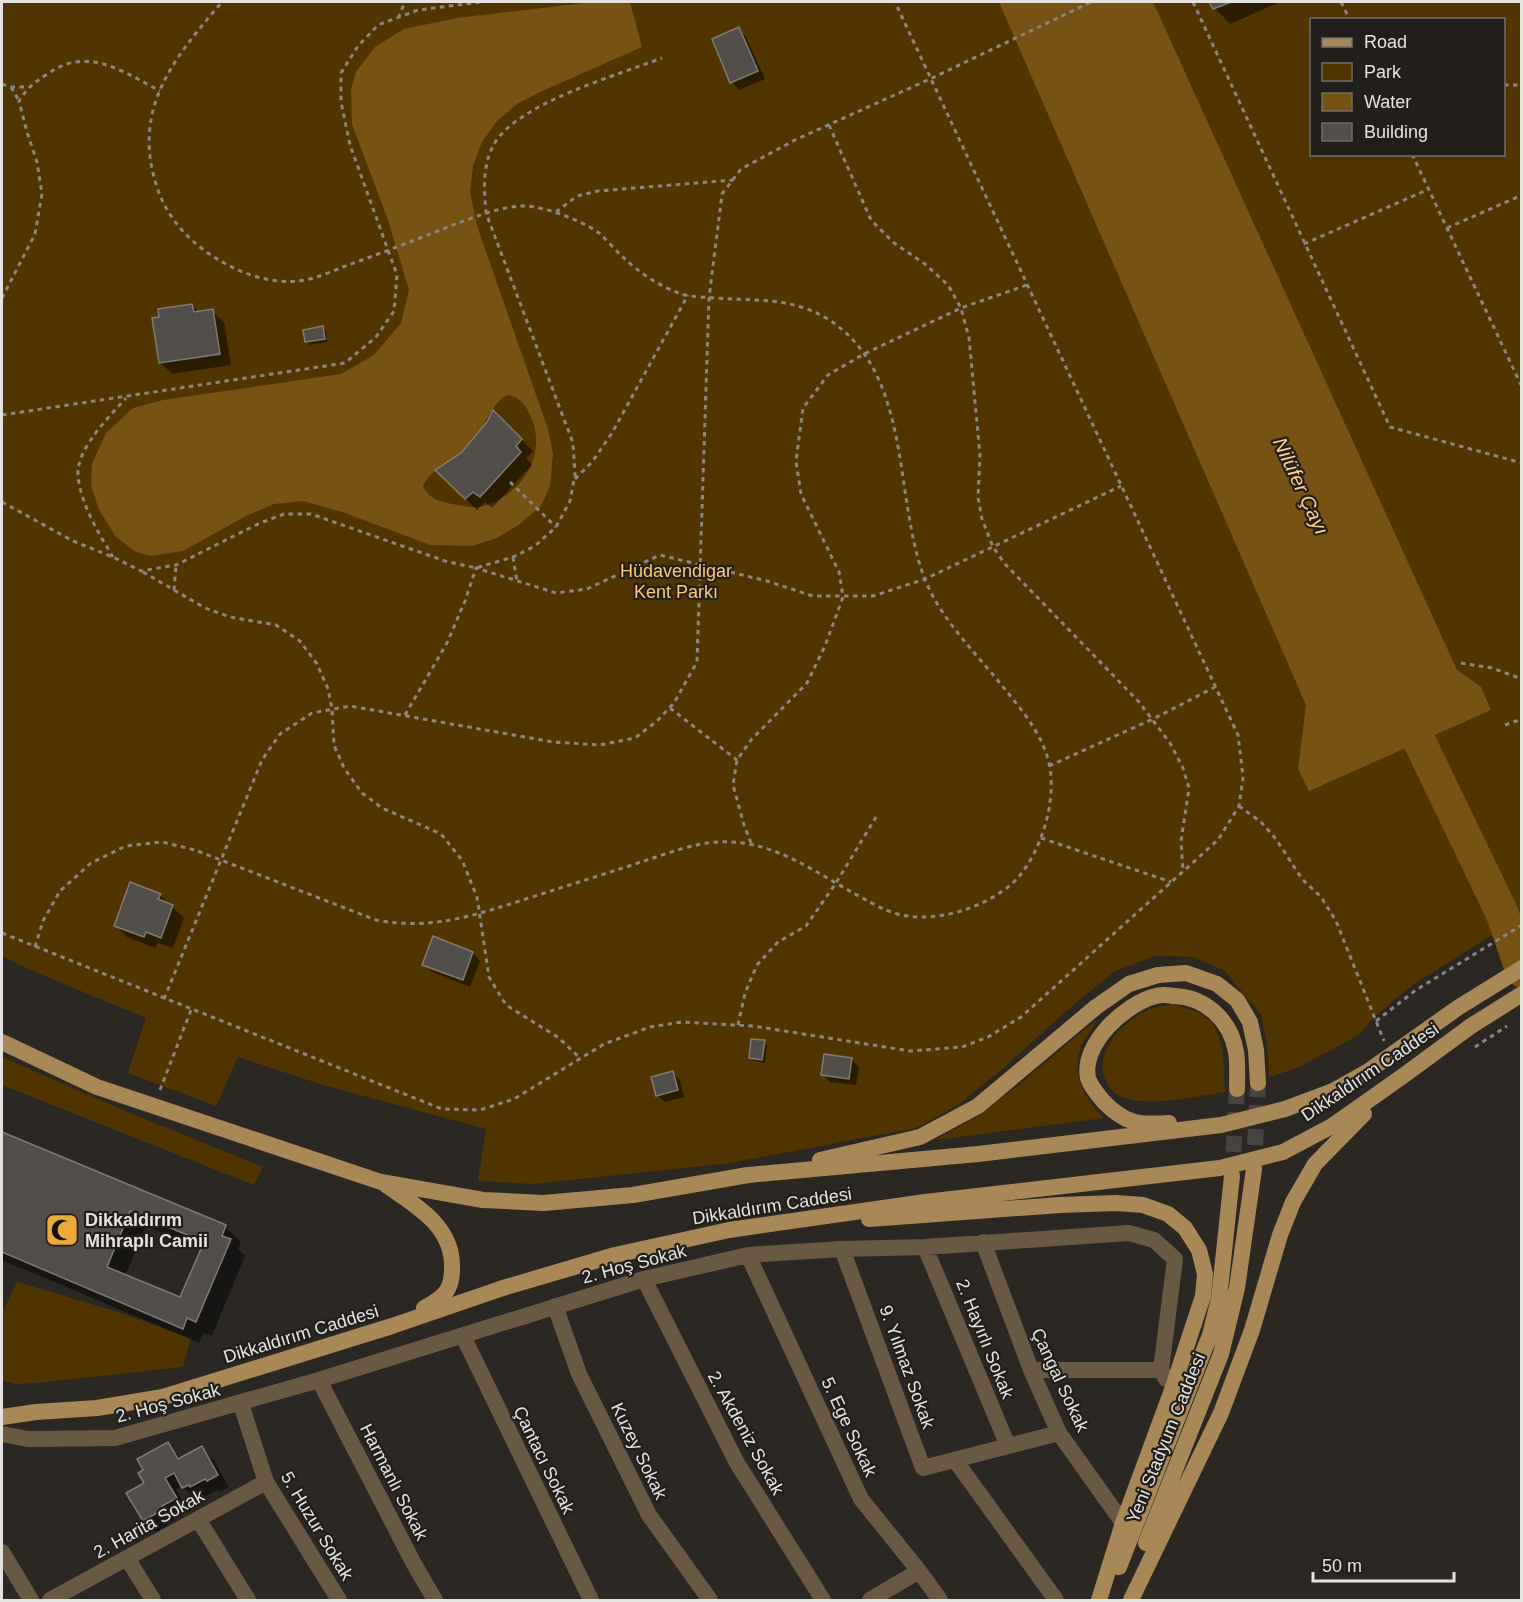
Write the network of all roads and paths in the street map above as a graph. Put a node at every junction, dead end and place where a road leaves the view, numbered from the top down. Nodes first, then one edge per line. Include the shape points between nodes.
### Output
1 (222, 2) edge
2 (405, 2) edge
3 (481, 2) edge
4 (895, 2) edge
5 (1091, 2) edge
6 (1193, 2) edge
7 (1341, 2) edge
8 (398, 18) junction
9 (1349, 18) edge
10 (662, 58) dead end
11 (930, 80) junction
12 (2, 84) edge
13 (1505, 85) edge
14 (1521, 85) edge
15 (10, 87) junction
16 (28, 87) junction
17 (160, 91) junction
18 (19, 101) junction
19 (829, 125) junction
20 (1413, 156) edge
21 (733, 180) junction
22 (1428, 189) junction
23 (1521, 195) edge
24 (556, 212) junction
25 (486, 213) junction
26 (1447, 228) junction
27 (1304, 244) junction
28 (388, 250) junction
29 (1027, 285) junction
30 (688, 295) junction
31 (2, 298) edge
32 (709, 298) junction
33 (961, 308) junction
34 (864, 354) junction
35 (1521, 387) edge
36 (128, 396) junction
37 (2, 415) edge
38 (1521, 463) edge
39 (574, 480) junction
40 (510, 482) dead end
41 (1121, 486) junction
42 (2, 502) edge
43 (556, 527) junction
44 (993, 547) junction
45 (112, 556) junction
46 (513, 557) junction
47 (700, 564) junction
48 (176, 565) junction
49 (476, 567) junction
50 (141, 571) junction
51 (925, 579) junction
52 (517, 582) junction
53 (174, 590) junction
54 (843, 597) junction
55 (1461, 663) dead end
56 (1521, 679) edge
57 (1216, 686) junction
58 (670, 708) junction
59 (332, 709) junction
60 (404, 715) junction
61 (1153, 718) junction
62 (1521, 719) edge
63 (1505, 725) dead end
64 (737, 760) junction
65 (1049, 766) junction
66 (1239, 806) junction
67 (876, 817) dead end
68 (1041, 838) junction
69 (751, 843) junction
70 (220, 861) junction
71 (1183, 871) junction
72 (1171, 882) junction
73 (836, 883) junction
74 (479, 914) junction
75 (1521, 925) edge
76 (2, 933) edge
77 (35, 947) junction
78 (1521, 968) edge
79 (1521, 994) edge
80 (164, 999) junction
81 (191, 1010) junction
82 (1376, 1021) junction
83 (1512, 1023) dead end
84 (738, 1025) junction
85 (2, 1042) edge
86 (1472, 1049) dead end
87 (1390, 1056) junction
88 (580, 1058) junction
89 (1403, 1077) junction
90 (1258, 1083) tunnel mouth
91 (1237, 1089) tunnel mouth
92 (154, 1106) junction
93 (1221, 1125) junction
94 (1254, 1169) tunnel mouth
95 (1226, 1172) junction
96 (748, 1175) junction
97 (381, 1182) junction
98 (808, 1218) junction
99 (983, 1242) junction
100 (925, 1247) junction
101 (842, 1249) junction
102 (748, 1255) junction
103 (644, 1279) junction
104 (555, 1306) junction
105 (392, 1326) junction
106 (463, 1336) junction
107 (1031, 1370) junction
108 (1161, 1370) junction
109 (320, 1380) junction
110 (1172, 1390) junction
111 (241, 1404) junction
112 (2, 1409) edge
113 (36, 1412) junction
114 (2, 1417) edge
115 (1059, 1433) junction
116 (2, 1434) edge
117 (1008, 1446) junction
118 (955, 1460) junction
119 (266, 1482) junction
120 (198, 1519) junction
121 (1123, 1523) junction
122 (2, 1552) edge
123 (127, 1558) junction
124 (919, 1571) junction
125 (31, 1600) edge
126 (50, 1600) edge
127 (153, 1600) edge
128 (248, 1600) edge
129 (339, 1600) edge
130 (435, 1600) edge
131 (591, 1600) edge
132 (710, 1600) edge
133 (823, 1600) edge
134 (870, 1600) edge
135 (940, 1600) edge
136 (1056, 1600) edge
137 (1100, 1600) edge
138 (1105, 1600) edge
139 (1129, 1600) edge

1 - 17 path via 169,70
2 - 8 path
3 - 8 path via 418,10
4 - 11 path
5 - 11 path
6 - 27 path
7 - 9 path
8 - 28 path via 378,25 357,46 341,73 341,102 350,145
10 - 25 path via 541,104 511,125 496,141 487,160
11 - 19 path
11 - 29 path
12 - 15 path
13 - 14 path
15 - 16 path
15 - 18 path
16 - 17 path via 72,62 93,61 117,68
16 - 18 path
17 - 28 path via 150,112 149,149 156,187 173,220 198,247 228,267 261,278 298,281
18 - 31 path via 42,194 35,234
19 - 21 path via 741,169
19 - 33 path via 871,220 948,285
20 - 22 path
21 - 24 path via 598,191 577,196
21 - 32 path via 722,194
22 - 26 path
22 - 27 path
23 - 26 path
24 - 25 path via 525,206
24 - 30 path via 597,231 629,263
25 - 28 path
25 - 39 path via 573,443
26 - 35 path
27 - 38 path via 1390,428
28 - 36 path via 397,275 394,311 376,338 345,363
29 - 33 path
29 - 41 path
30 - 32 path
30 - 39 path via 612,433
32 - 34 path via 788,301 826,318 858,344
32 - 47 path
33 - 34 path
33 - 44 path via 969,338 980,456 978,497
34 - 51 path via 879,377 894,428 913,544
34 - 54 path via 828,375 803,408 796,461 801,494 839,572
36 - 37 path
36 - 45 path via 98,429 84,451 78,474 94,525
39 - 43 path via 570,501
40 - 43 path
41 - 44 path
41 - 57 path
42 - 45 path via 73,542
43 - 46 path via 535,546
44 - 51 path
44 - 61 path
45 - 50 path
46 - 49 path
46 - 52 path
47 - 52 path via 660,555 587,589 556,593
47 - 54 path via 813,596
47 - 58 path via 697,662
48 - 49 path via 260,523 284,514 311,514 445,561
48 - 50 path
48 - 53 path
49 - 52 path
49 - 60 path via 447,644
50 - 53 path
51 - 54 path via 873,596
51 - 65 path via 937,606 1042,740
53 - 59 path via 204,608 230,617 276,625 300,641 317,664
54 - 64 path via 807,683 751,740
55 - 56 path via 1492,668
57 - 61 path
57 - 66 path via 1238,735 1243,777
58 - 60 path via 635,738 600,745 553,742
58 - 64 path
59 - 60 path via 350,706
59 - 70 path via 312,713 280,734 262,760
59 - 74 path via 334,745 344,768 362,793 382,808 441,834 462,860 477,897
61 - 65 path
61 - 71 path via 1183,768 1189,788 1181,841
62 - 63 path
64 - 69 path via 733,785
65 - 68 path via 1049,810
66 - 71 path via 1218,840
66 - 82 path via 1261,822 1302,879 1321,897 1336,921
67 - 73 path
68 - 72 path
68 - 73 path via 1020,876 1003,890 946,915 909,917 891,912
69 - 73 path via 786,855
69 - 74 path via 715,842 672,852
70 - 74 path via 376,920 432,924
70 - 77 path via 162,842 126,846 91,863 60,891 43,921
70 - 80 path
71 - 72 path
72 - 84 path via 1021,1017 962,1047 910,1052
73 - 84 path via 806,926 778,942 757,964
74 - 88 path via 489,977 506,1005 559,1038
75 - 82 path via 1416,990
76 - 77 path
77 - 80 path
78 - 87 main road, Dikkaldırım Caddesi
79 - 89 main road, Dikkaldırım Caddesi
80 - 81 path
81 - 88 path via 442,1109 480,1110 514,1099
81 - 92 path
82 - 87 path
83 - 86 path
84 - 88 path via 682,1022 650,1027 604,1044
85 - 92 main road, Dikkaldırım Caddesi via 97,1087
87 - 93 main road, Dikkaldırım Caddesi via 1333,1090 1285,1109
89 - 95 main road, Dikkaldırım Caddesi via 1332,1126 1283,1152
89 - 139 main road via 1315,1164 1293,1202 1221,1413
90 - 96 main road via 1250,1022 1237,999 1217,984 1186,974 1158,975 1128,984 978,1106 920,1137
91 - 93 main road via 1236,1052 1228,1028 1213,1008 1186,996 1157,995 1132,1006 1108,1027 1089,1054 1088,1078 1111,1109 1128,1121
92 - 97 main road, Dikkaldırım Caddesi
93 - 96 main road, Dikkaldırım Caddesi via 990,1153
94 - 139 main road, Yeni Stadyum Caddesi via 1237,1288 1221,1354 1147,1541
95 - 98 main road, Dikkaldırım Caddesi via 925,1202
95 - 138 main road, Yeni Stadyum Caddesi via 1219,1299 1210,1335
96 - 97 main road, Dikkaldırım Caddesi via 633,1195 544,1203 483,1200
97 - 105 main road via 443,1230 452,1251 449,1289 439,1300
98 - 105 main road, Dikkaldırım Caddesi via 729,1230 615,1255
98 - 110 main road via 885,1219 1116,1203 1143,1205 1167,1214 1185,1228 1199,1250 1205,1274 1203,1296
99 - 100 street, 2. Hoş Sokak
99 - 107 street, Çangal Sokak
99 - 108 street, 2. Hoş Sokak via 1129,1233 1154,1240 1175,1259
100 - 101 street, 2. Hoş Sokak
100 - 117 street, 2. Hayırlı Sokak
101 - 102 street, 2. Hoş Sokak
101 - 118 street, 9. Yılmaz Sokak via 923,1468
102 - 103 street, 2. Hoş Sokak
102 - 124 street, 5. Ege Sokak via 861,1499
103 - 104 street, 2. Hoş Sokak
103 - 133 street, 2. Akdeniz Sokak via 737,1463
104 - 106 street, 2. Hoş Sokak
104 - 132 street, Kuzey Sokak via 579,1374 649,1515
105 - 113 main road, Dikkaldırım Caddesi via 163,1397 97,1408
106 - 109 street, 2. Hoş Sokak
106 - 131 street, Çantacı Sokak
107 - 108 street
107 - 115 street, Çangal Sokak
108 - 110 street
109 - 111 street, 2. Hoş Sokak
109 - 130 street, Harmanlı Sokak
110 - 121 main road
111 - 116 street, 2. Hoş Sokak via 115,1438 28,1439
111 - 119 street, 5. Huzur Sokak
112 - 113 main road
113 - 114 main road, Dikkaldırım Caddesi
115 - 117 street, 9. Yılmaz Sokak
115 - 121 street, Çangal Sokak
117 - 118 street, 9. Yılmaz Sokak
118 - 136 street
119 - 120 street, 2. Harita Sokak
119 - 129 street, 5. Huzur Sokak
120 - 123 street, 2. Harita Sokak
120 - 128 street
121 - 137 main road
122 - 125 street
123 - 126 street, 2. Harita Sokak
123 - 127 street
124 - 134 street
124 - 135 street, 5. Ege Sokak

